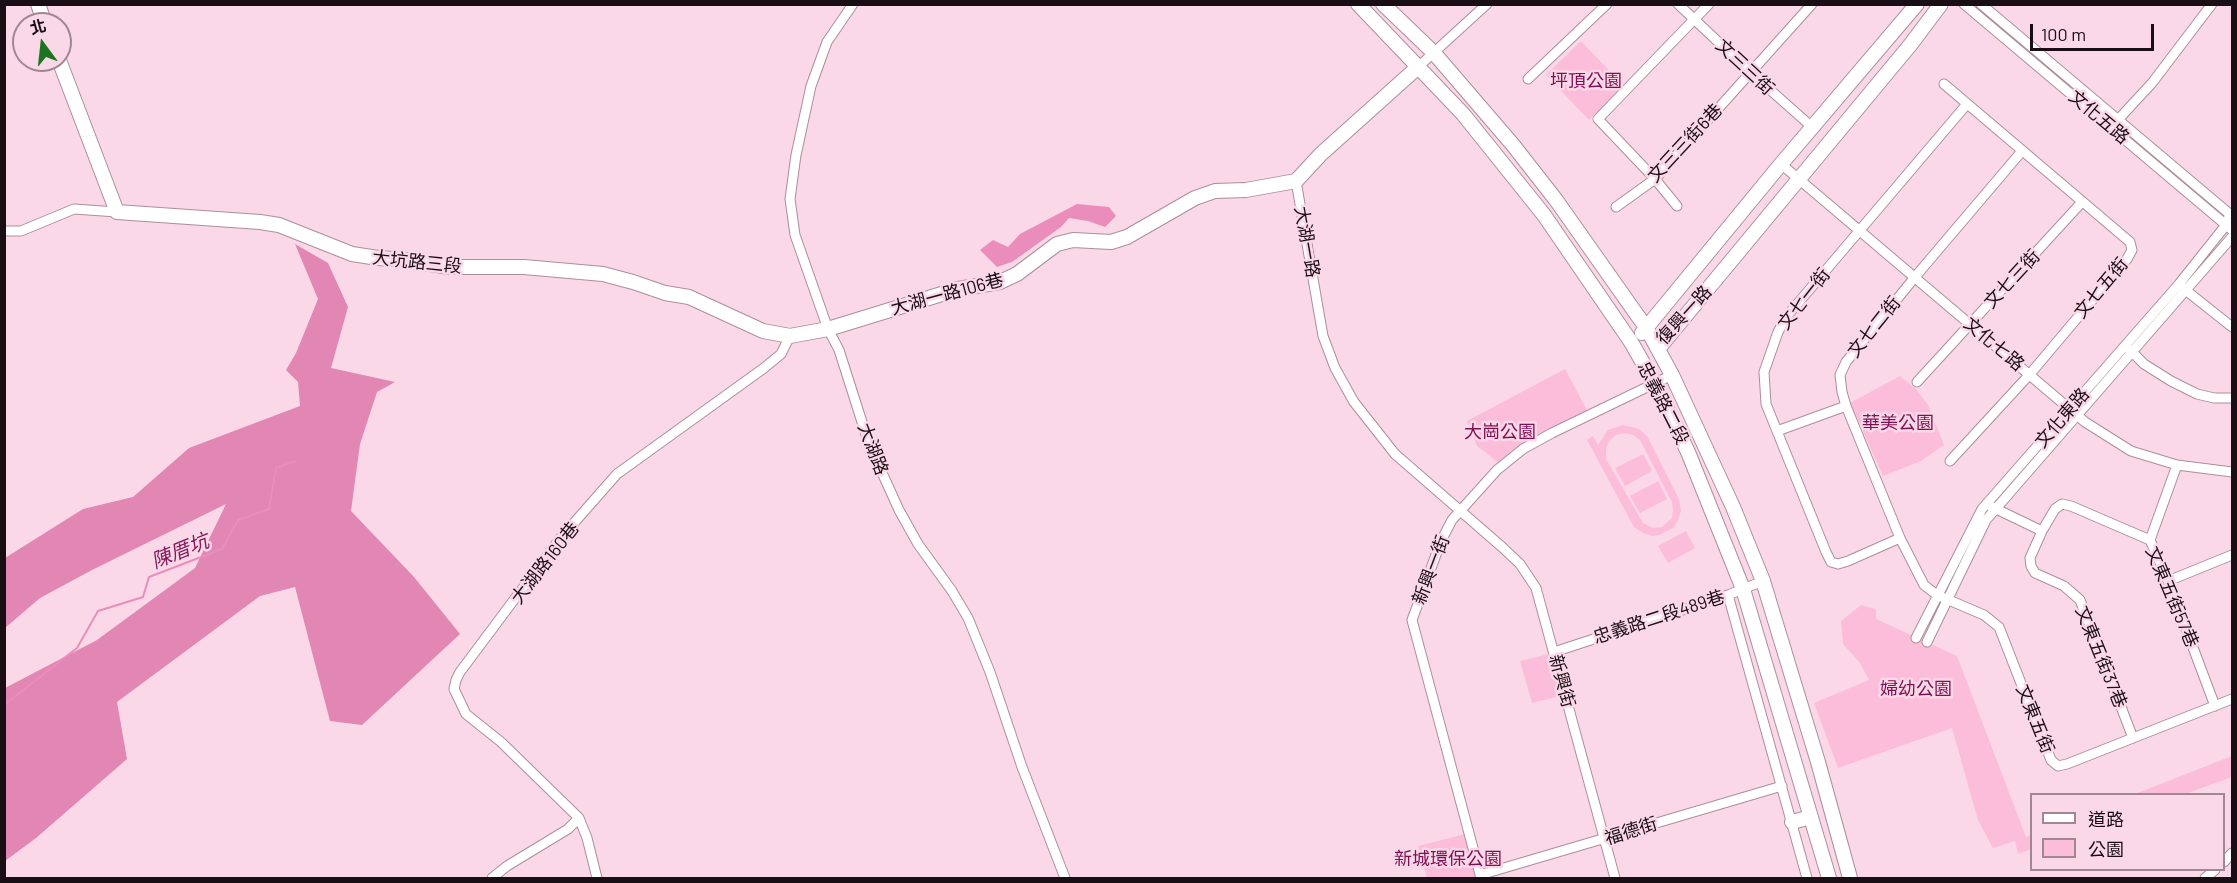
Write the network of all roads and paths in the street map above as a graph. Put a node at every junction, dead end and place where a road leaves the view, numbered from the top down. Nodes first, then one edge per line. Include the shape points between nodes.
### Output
1 (853, 4) edge
2 (1358, 4) edge
3 (1487, 4) edge
4 (1607, 4) edge
5 (1678, 4) edge
6 (1709, 4) edge
7 (1812, 4) edge
8 (1917, 4) edge
9 (1941, 4) edge
10 (1964, 4) edge
11 (1981, 4) edge
12 (2212, 4) edge
13 (1384, 5) edge
14 (1695, 20) junction
15 (1434, 53) junction
16 (1418, 67) junction
17 (64, 72) edge
18 (1749, 72) junction
19 (1528, 79) dead end
20 (1944, 84) dead end
21 (1967, 104) junction
22 (2118, 119) junction
23 (2111, 127) junction
24 (1812, 128) junction
25 (2022, 151) junction
26 (1781, 164) junction
27 (1655, 179) junction
28 (1799, 179) junction
29 (1296, 181) junction
30 (2082, 202) junction
31 (1677, 206) dead end
32 (1616, 207) dead end
33 (117, 212) junction
34 (2231, 215) edge
35 (2229, 227) edge
36 (4, 231) edge
37 (1860, 231) junction
38 (2232, 237) edge
39 (1915, 277) junction
40 (2179, 284) junction
41 (2187, 291) junction
42 (1970, 324) junction
43 (2232, 327) edge
44 (1647, 328) junction
45 (828, 329) junction
46 (790, 336) junction
47 (1631, 342) junction
48 (2128, 348) junction
49 (1658, 349) junction
50 (2030, 374) junction
51 (1672, 375) junction
52 (1917, 382) dead end
53 (1655, 384) junction
54 (2232, 398) edge
55 (1846, 406) junction
56 (2074, 412) junction
57 (1777, 431) junction
58 (1950, 461) dead end
59 (2177, 465) junction
60 (2232, 472) edge
61 (1991, 506) junction
62 (1460, 511) junction
63 (2042, 531) junction
64 (1900, 538) junction
65 (2150, 540) junction
66 (2232, 555) edge
67 (1762, 580) junction
68 (2168, 581) junction
69 (1743, 589) junction
70 (1728, 595) junction
71 (1942, 597) junction
72 (1916, 638) dead end
73 (1927, 642) dead end
74 (1554, 652) junction
75 (2232, 699) edge
76 (2215, 706) junction
77 (2133, 738) junction
78 (1782, 786) junction
79 (1811, 817) junction
80 (579, 818) junction
81 (1792, 822) junction
82 (1605, 839) junction
83 (1481, 877) edge
84 (492, 879) edge
85 (597, 879) edge
86 (1065, 879) edge
87 (1615, 879) edge
88 (1807, 879) edge
89 (1829, 879) edge
90 (1850, 879) edge

1 - 45 street, 大湖路 via 827,42 811,86 790,199 795,235
2 - 16 street, 忠義路二段
3 - 15 street, 大湖一路
4 - 19 street
5 - 14 street, 文三三街
6 - 14 street
7 - 18 street, 文三三街6巷
8 - 24 street, 復興一路
9 - 28 street, 復興一路
10 - 23 street, 文化五路
11 - 22 street, 文化五路
12 - 22 street via 2152,83
13 - 15 street, 忠義路二段
14 - 18 street, 文三三街
14 - 27 street via 1598,119
15 - 16 street, 大湖一路
15 - 44 street, 忠義路二段 via 1556,200
16 - 29 street, 大湖一路
16 - 47 street, 忠義路二段 via 1462,114 1544,216
17 - 33 street
18 - 24 street, 文三三街
18 - 27 street, 文三三街6巷
20 - 21 street, 文七五街
21 - 25 street, 文七五街
21 - 37 street, 文七一街
22 - 23 street
22 - 34 street, 文化五路
23 - 35 street, 文化五路
24 - 26 street, 復興一路
25 - 30 street, 文七五街
25 - 39 street, 文七二街
26 - 28 street, 文化七路
26 - 44 street, 復興一路
27 - 31 street
27 - 32 street, 文三三街6巷
28 - 37 street, 文化七路
28 - 49 street, 復興一路
29 - 45 street, 大湖一路106巷 via 1215,191 1195,198 1127,237 1111,242 1073,240 1057,244 1000,282 930,296
29 - 62 street, 大湖一路 via 1323,336 1335,368 1354,402 1395,454
30 - 42 street, 文七三街
30 - 50 street, 文七五街 via 2130,242 2132,250
33 - 36 street, 大坑路三段 via 74,209 21,231
33 - 46 street, 大坑路三段 via 279,225 352,254 378,258 449,267 524,267 603,274 689,297 763,331
34 - 35 street, 文化東路
35 - 40 street, 文化東路
37 - 39 street, 文化七路
37 - 57 street, 文七一街 via 1787,316 1775,339 1764,372 1766,404
38 - 41 street, 文化東路
39 - 42 street, 文化七路
39 - 55 street, 文七二街 via 1846,362 1840,375
40 - 41 street
40 - 48 street, 文化東路
41 - 43 street
41 - 48 street, 文化東路
42 - 50 street, 文化七路
42 - 52 street, 文七三街
44 - 47 street, 復興一路
44 - 49 street, 忠義路二段
45 - 46 street, 大坑路三段
45 - 86 street, 大湖路 via 839,350 869,444 899,510 968,618
46 - 80 street, 大湖路160巷 via 781,354 764,368 617,474 558,541 456,680 454,689 466,714 501,742
47 - 49 street, 復興一路
47 - 53 street, 忠義路二段
48 - 54 street via 2144,364 2197,394
48 - 56 street, 文化東路
49 - 51 street, 忠義路二段
50 - 56 street, 文化七路
50 - 58 street, 文七五街
51 - 53 street, 新興一街
51 - 67 street, 忠義路二段
53 - 62 street, 新興一街 via 1523,450 1497,470
53 - 69 street, 忠義路二段 via 1688,452
55 - 57 street
55 - 64 street, 文七二街
56 - 59 street, 文化七路 via 2131,451
56 - 61 street, 文化東路
57 - 64 street, 文七一街 via 1831,562 1848,561
59 - 60 street, 文化七路
59 - 65 street
61 - 63 street
61 - 71 street, 文化東路
62 - 74 street, 新興街 via 1520,564 1536,588
62 - 83 street, 新興一街 via 1441,541 1413,620
63 - 65 street, 文東五街57巷 via 2062,504
63 - 77 street, 文東五街37巷 via 2030,558 2031,566 2080,600
64 - 71 street, 文七二街 via 1924,585
65 - 68 street, 文東五街57巷
66 - 68 street
67 - 69 street, 忠義路二段489巷
67 - 90 street, 忠義路二段
68 - 76 street, 文東五街57巷
69 - 70 street, 忠義路二段489巷
69 - 79 street, 忠義路二段
70 - 74 street, 忠義路二段489巷
70 - 78 street
71 - 72 street, 文化東路
71 - 73 street, 文化東路
71 - 77 street, 文東五街 via 1984,615 1999,627 2051,760 2058,766
74 - 82 street, 新興街
75 - 76 street, 文東五街
76 - 77 street, 文東五街
78 - 81 street
78 - 82 street, 福德街
79 - 81 street
79 - 89 street, 忠義路二段
80 - 84 street
80 - 85 street
81 - 88 street
82 - 83 street, 福德街
82 - 87 street, 新興街

